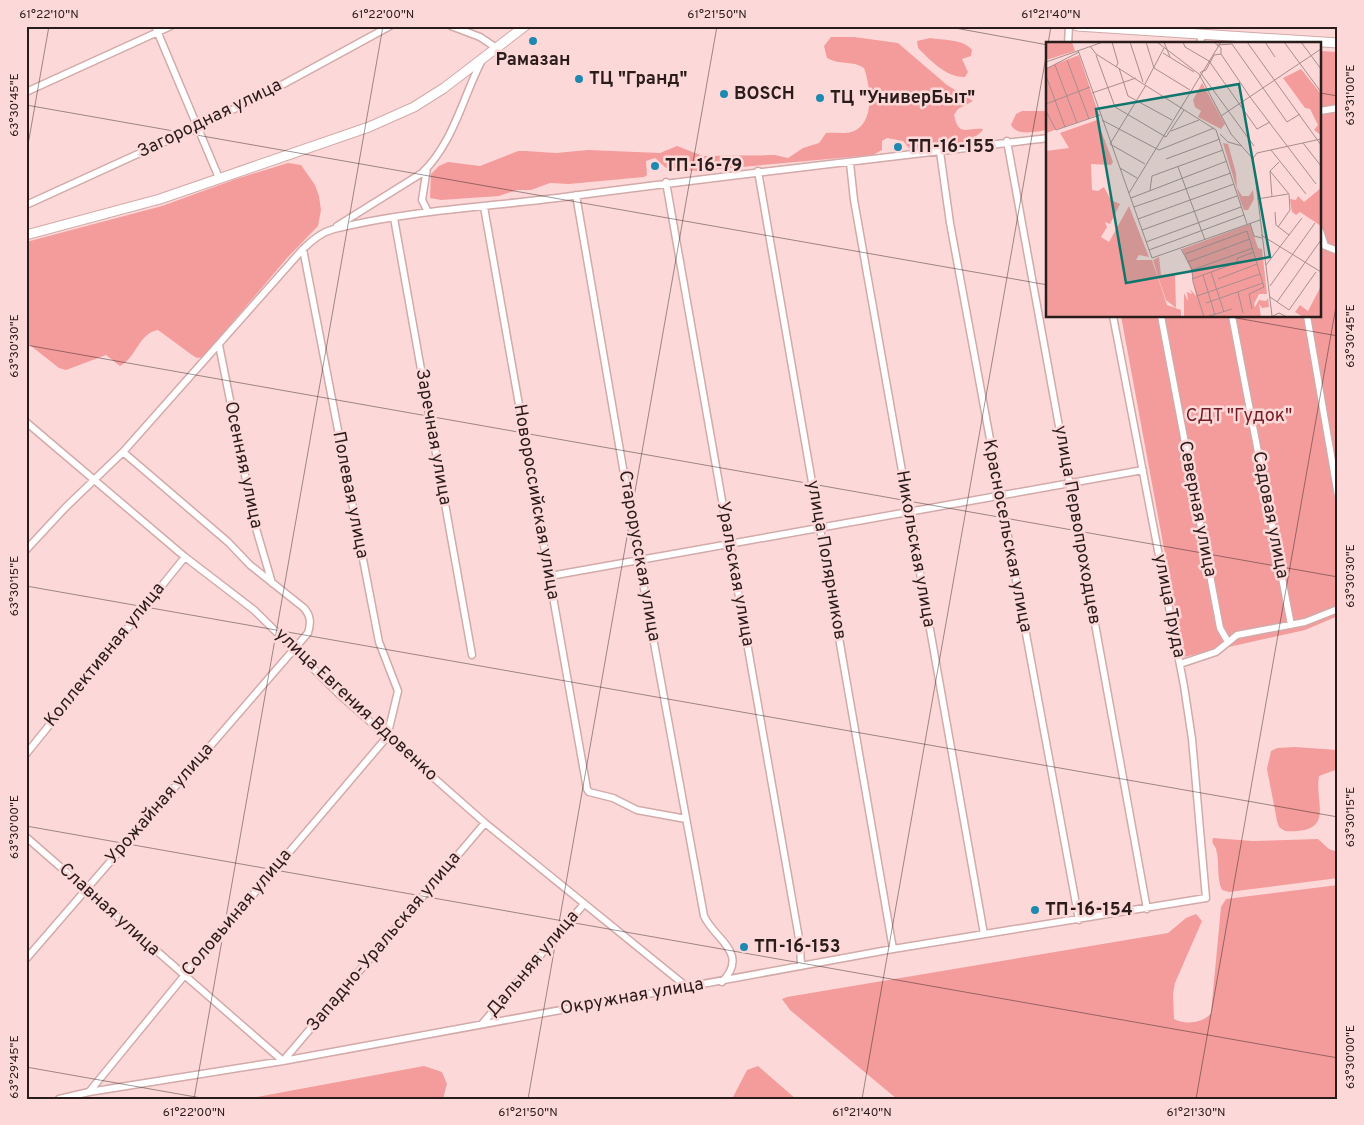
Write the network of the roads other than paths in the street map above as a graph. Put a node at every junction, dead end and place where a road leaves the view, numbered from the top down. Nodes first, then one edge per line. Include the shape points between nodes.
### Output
1 (171, 26) edge
2 (390, 26) edge
3 (450, 26) edge
4 (525, 26) edge
5 (1068, 26) edge
6 (1077, 26) edge
7 (157, 30) edge
8 (1184, 30) edge
9 (1201, 39) edge
10 (1068, 42) edge
11 (1284, 42) edge
12 (1322, 43) edge
13 (1338, 43) edge
14 (495, 47) junction
15 (482, 58) junction
16 (26, 92) edge
17 (1338, 108) edge
18 (1322, 111) edge
19 (198, 128) junction
20 (1046, 138) edge
21 (1007, 141) junction
22 (940, 152) junction
23 (850, 163) junction
24 (427, 168) junction
25 (758, 171) junction
26 (218, 178) junction
27 (666, 182) junction
28 (576, 195) junction
29 (26, 205) edge
30 (484, 207) junction
31 (428, 212) junction
32 (394, 218) junction
33 (332, 229) junction
34 (26, 235) edge
35 (1322, 237) edge
36 (303, 250) junction
37 (1338, 251) edge
38 (1113, 318) edge
39 (1161, 318) edge
40 (1232, 318) edge
41 (1307, 318) edge
42 (219, 345) junction
43 (26, 422) edge
44 (123, 452) junction
45 (1143, 470) junction
46 (94, 480) junction
47 (1069, 483) junction
48 (999, 495) junction
49 (1338, 496) edge
50 (908, 511) junction
51 (820, 528) junction
52 (730, 544) junction
53 (26, 550) edge
54 (184, 557) junction
55 (639, 561) junction
56 (550, 576) junction
57 (272, 583) junction
58 (1338, 609) edge
59 (1291, 625) junction
60 (1228, 642) junction
61 (294, 649) junction
62 (472, 655) dead end
63 (1180, 664) junction
64 (387, 737) junction
65 (26, 754) edge
66 (686, 819) junction
67 (485, 823) junction
68 (26, 837) edge
69 (87, 889) junction
70 (1206, 898) joint
71 (584, 904) junction
72 (1147, 909) junction
73 (1079, 920) junction
74 (984, 934) junction
75 (893, 949) junction
76 (26, 959) edge
77 (801, 966) junction
78 (184, 976) junction
79 (722, 982) junction
80 (687, 987) junction
81 (482, 1024) junction
82 (283, 1061) junction
83 (89, 1092) junction
84 (59, 1099) edge

1 - 7 street
2 - 19 street, Загородная улица
3 - 14 street via 480,37
4 - 14 street
5 - 10 street
6 - 8 street
7 - 16 street
7 - 19 street
8 - 9 street
9 - 11 street
12 - 13 street
14 - 15 street
15 - 24 street via 441,151
15 - 26 street via 444,88 392,118
17 - 18 street
19 - 26 street
19 - 29 street, Загородная улица
20 - 21 street
21 - 22 street
21 - 47 street, улица Первопроходцев
22 - 23 street
22 - 48 street, Красносельская улица
23 - 25 street
23 - 50 street, Никольская улица
24 - 31 street via 422,200
24 - 33 street
25 - 27 street
25 - 51 street, улица Полярников
26 - 34 street via 160,199
27 - 28 street
27 - 52 street, Уральская улица
28 - 30 street
28 - 55 street, Старорусская улица
30 - 31 street
30 - 56 street, Новороссийская улица
31 - 32 street
32 - 33 street
32 - 62 street, Заречная улица
33 - 36 street
35 - 37 street via 1325,246
36 - 42 street
36 - 64 street, Полевая улица via 379,642 398,691
38 - 45 street, улица Труда
39 - 60 street, Северная улица via 1220,628
40 - 59 street, Садовая улица
41 - 49 street
42 - 44 street
42 - 57 street, Осенняя улица via 255,525
43 - 46 street, улица Евгения Вдовенко
44 - 46 street
44 - 57 street
45 - 47 street
45 - 63 street, улица Труда
46 - 53 street
46 - 54 street, улица Евгения Вдовенко
47 - 48 street
47 - 72 street, улица Первопроходцев
48 - 50 street
48 - 73 street, Красносельская улица
50 - 51 street
50 - 74 street, Никольская улица
51 - 52 street
51 - 75 street, улица Полярников
52 - 55 street
52 - 77 street, Уральская улица via 800,944
54 - 61 street, улица Евгения Вдовенко via 254,610
54 - 65 street, Коллективная улица
55 - 56 street
55 - 66 street, Старорусская улица
56 - 66 street, Новороссийская улица via 587,789 637,810
57 - 61 street, Урожайная улица via 309,613 308,633
58 - 59 street via 1314,620
59 - 60 street via 1237,635
60 - 63 street via 1216,652
61 - 64 street, улица Евгения Вдовенко
61 - 69 street, Урожайная улица
63 - 70 street, улица Труда via 1192,739
64 - 67 street, улица Евгения Вдовенко
64 - 78 street, Соловьиная улица
66 - 79 street, Старорусская улица via 704,916 731,953 732,968
67 - 71 street, улица Евгения Вдовенко
67 - 82 street, Западно-Уральская улица
68 - 69 street, Славная улица
69 - 76 street, Урожайная улица
69 - 78 street, Славная улица
70 - 72 street, Окружная улица
71 - 80 street, улица Евгения Вдовенко
71 - 81 street, Дальняя улица
72 - 73 street, Окружная улица
73 - 74 street, Окружная улица
74 - 75 street, Окружная улица
75 - 77 street, Окружная улица
77 - 79 street, Окружная улица
78 - 82 street, Славная улица
78 - 83 street, Соловьиная улица
79 - 80 street, Окружная улица
80 - 81 street, Окружная улица
81 - 82 street, Окружная улица
82 - 83 street, Окружная улица
83 - 84 street, Окружная улица

